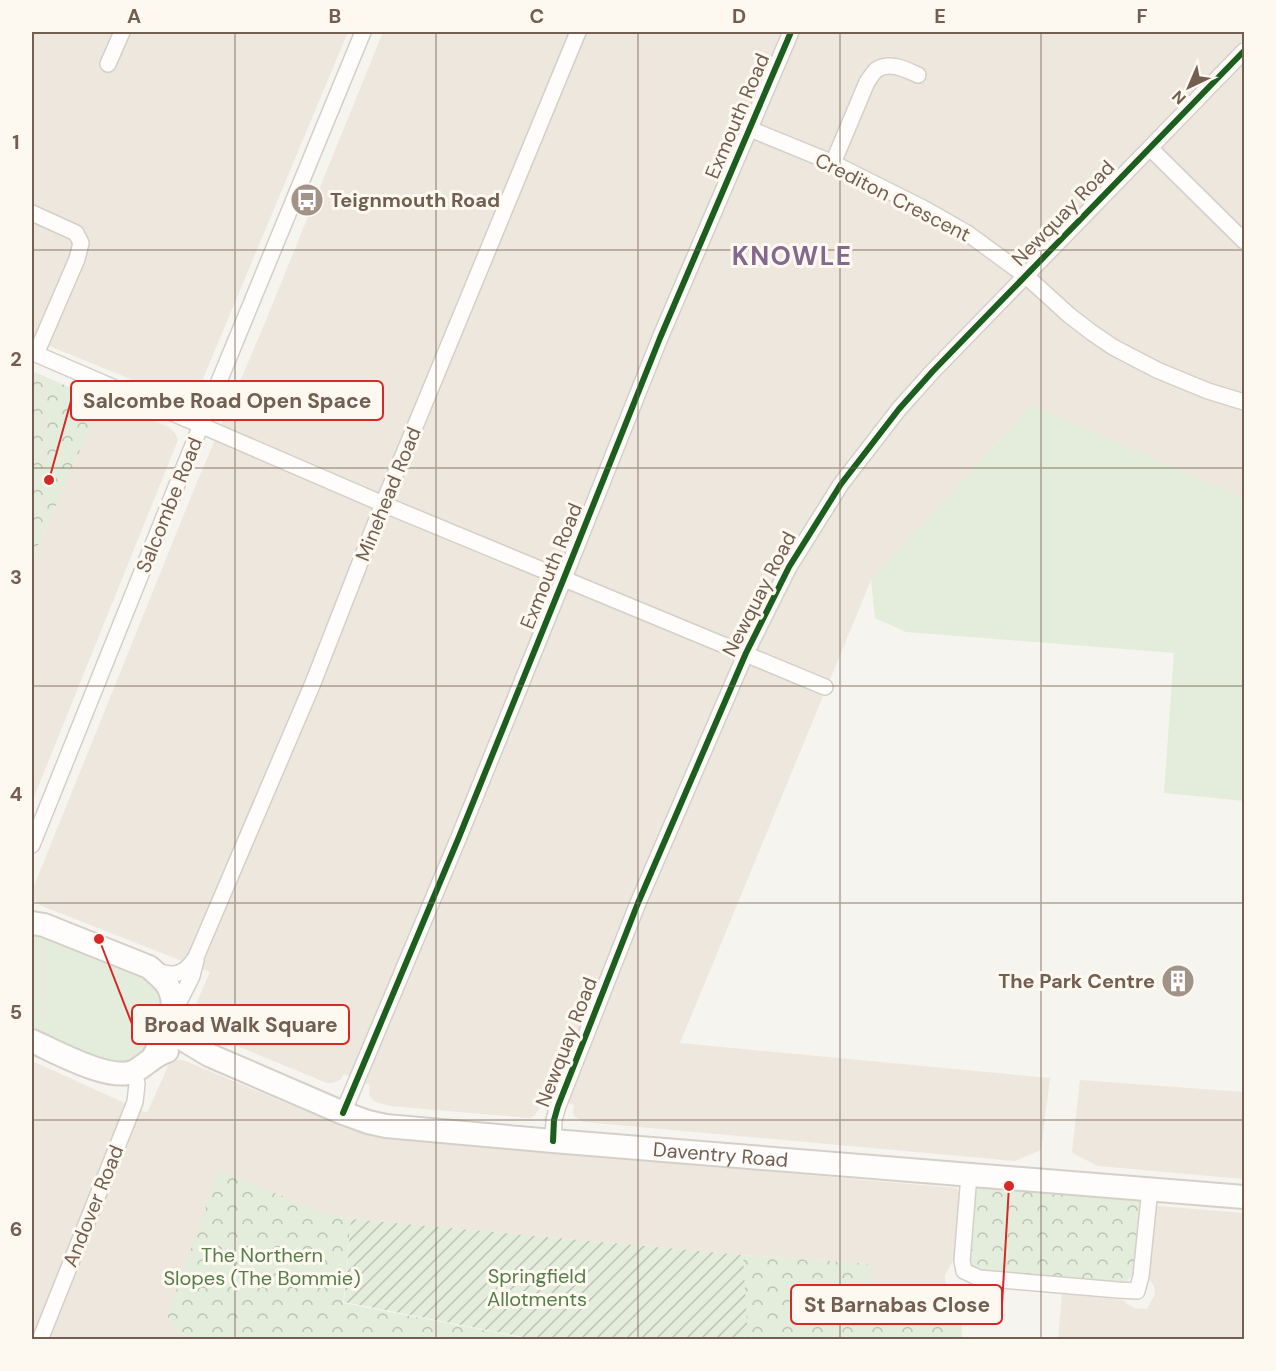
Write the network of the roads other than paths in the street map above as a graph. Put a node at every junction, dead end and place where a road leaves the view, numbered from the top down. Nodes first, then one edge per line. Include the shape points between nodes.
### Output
1 (122, 32) edge
2 (363, 32) edge
3 (578, 32) edge
4 (791, 32) edge
5 (1245, 51) edge
6 (108, 64) dead end
7 (918, 75) dead end
8 (750, 129) junction
9 (1150, 148) junction
10 (833, 163) junction
11 (32, 213) edge
12 (1245, 241) edge
13 (1026, 276) junction
14 (34, 353) edge
15 (1245, 402) edge
16 (201, 425) junction
17 (383, 504) junction
18 (564, 578) junction
19 (746, 653) junction
20 (825, 687) dead end
21 (32, 845) edge
22 (36, 921) edge
23 (196, 957) junction
24 (149, 967) junction
25 (170, 1020) junction
26 (32, 1041) edge
27 (209, 1055) junction
28 (154, 1056) junction
29 (134, 1071) junction
30 (343, 1113) junction
31 (554, 1141) junction
32 (969, 1175) junction
33 (1150, 1189) junction
34 (1245, 1197) edge
35 (42, 1338) edge

1 - 6 street
2 - 16 street, Salcombe Road
3 - 17 street, Minehead Road
4 - 8 street, Exmouth Road
5 - 9 street, Newquay Road
7 - 10 street via 888,66 875,71
8 - 10 street, Crediton Crescent
8 - 18 street, Exmouth Road via 660,338
9 - 12 street
9 - 13 street, Newquay Road
10 - 13 street, Crediton Crescent via 967,233
11 - 14 street via 76,233 81,243
13 - 15 street, Crediton Crescent via 1069,315 1113,347 1208,391
13 - 19 street, Newquay Road via 899,409 841,484 789,567
14 - 16 street
16 - 17 street
16 - 21 street, Salcombe Road
17 - 18 street
17 - 23 street, Minehead Road via 313,682
18 - 19 street
18 - 30 street, Exmouth Road
19 - 20 street
19 - 31 street, Newquay Road via 638,903 566,1084 554,1120
22 - 24 street
23 - 24 street via 178,974 165,974
23 - 25 street, Minehead Road via 192,976
24 - 25 street via 168,987 173,1000
25 - 27 street, Daventry Road via 180,1038
25 - 28 street
26 - 29 street via 98,1070 118,1074
27 - 28 street, Daventry Road via 174,1049
27 - 30 street, Daventry Road
28 - 29 street
29 - 35 street, Andover Road via 135,1102
30 - 31 street, Daventry Road via 386,1126
31 - 32 street, Daventry Road
32 - 33 street, Daventry Road
32 - 33 street via 964,1271 979,1278 1118,1290 1137,1291
33 - 34 street, Daventry Road

